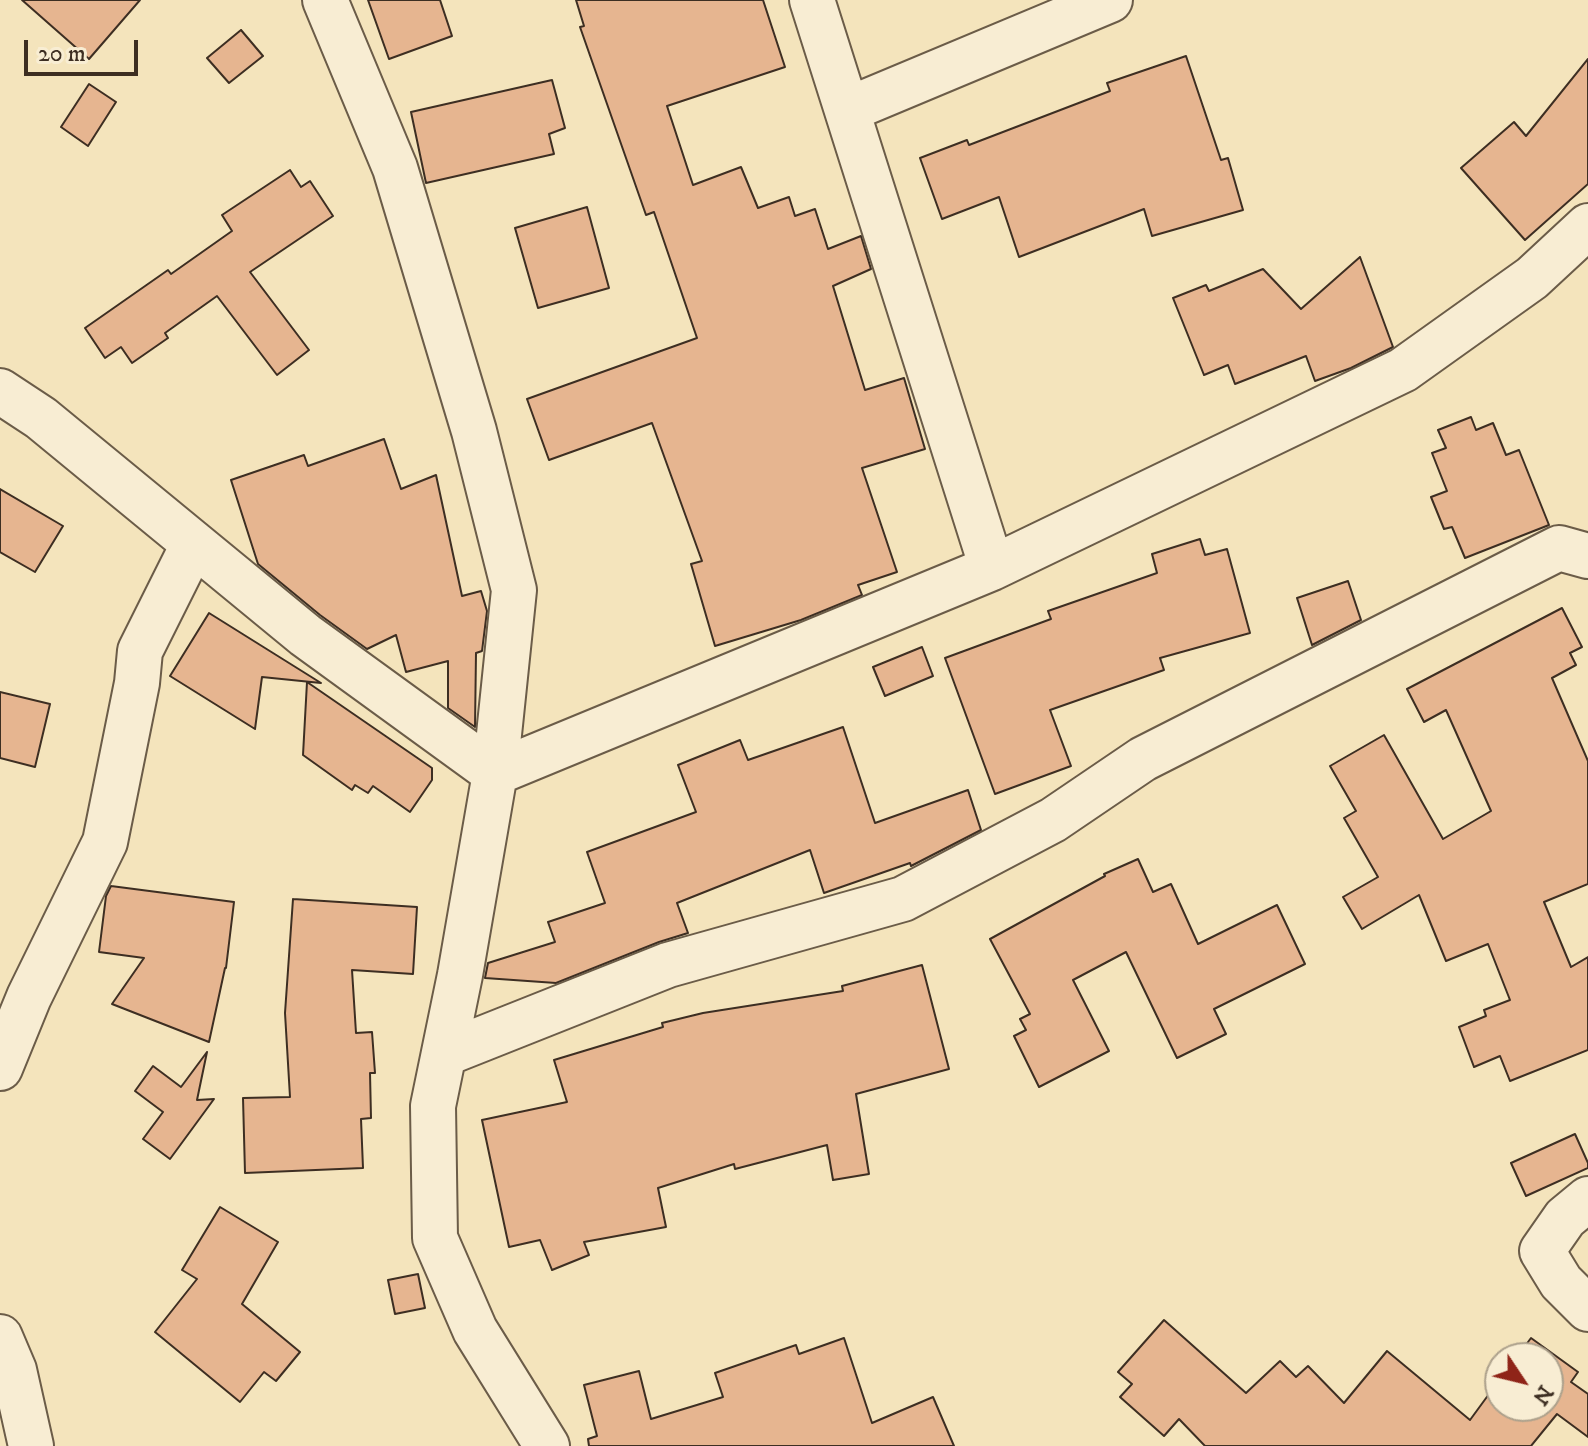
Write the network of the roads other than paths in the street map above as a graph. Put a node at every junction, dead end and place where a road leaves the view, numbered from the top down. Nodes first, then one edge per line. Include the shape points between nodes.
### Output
1 (325, 0) edge
2 (812, 0) edge
3 (1110, 0) edge
4 (847, 110) junction
5 (1588, 226) edge
6 (0, 391) edge
7 (193, 545) junction
8 (1588, 556) edge
9 (992, 568) junction
10 (495, 773) junction
11 (444, 1054) junction
12 (0, 1068) edge
13 (1588, 1199) edge
14 (1588, 1309) edge
15 (0, 1337) edge
16 (31, 1446) edge
17 (547, 1446) edge

1 - 10 street via 395,168 474,431 514,590
2 - 4 street
3 - 4 street
4 - 9 street
5 - 9 street via 1532,278 1403,370
6 - 7 street via 41,418
7 - 10 street via 305,635
7 - 12 street via 140,651 105,842
8 - 11 street via 1559,548 1143,759 1053,820 903,899 668,965
9 - 10 street
10 - 11 street
11 - 17 street via 433,1106 435,1238 475,1330
13 - 14 street via 1565,1218 1542,1251 1561,1282
15 - 16 street via 14,1370

